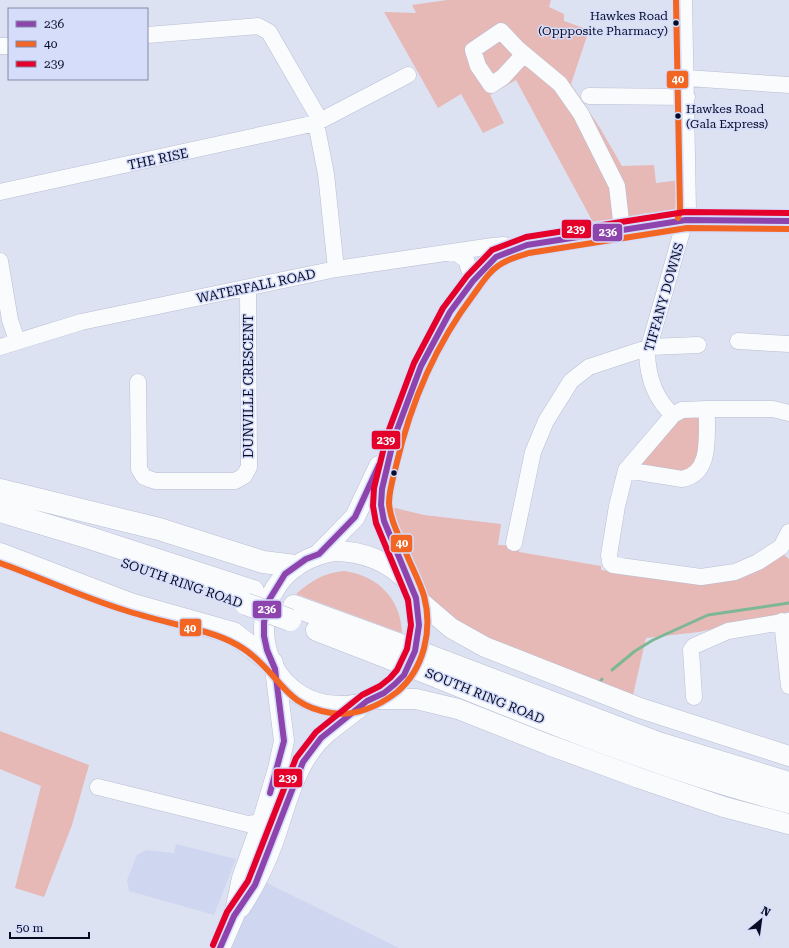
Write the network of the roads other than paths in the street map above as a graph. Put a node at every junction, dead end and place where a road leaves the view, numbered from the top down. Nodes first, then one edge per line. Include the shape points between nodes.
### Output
1 (684, 0) edge
2 (148, 35) edge
3 (524, 54) dead end
4 (408, 75) dead end
5 (687, 78) junction
6 (789, 85) edge
7 (589, 96) dead end
8 (687, 97) junction
9 (316, 123) junction
10 (0, 192) edge
11 (686, 220) junction
12 (789, 221) edge
13 (622, 229) junction
14 (514, 249) junction
15 (455, 252) junction
16 (0, 260) edge
17 (336, 269) junction
18 (473, 281) junction
19 (248, 288) junction
20 (17, 341) junction
21 (738, 341) dead end
22 (789, 344) edge
23 (698, 345) dead end
24 (0, 347) edge
25 (650, 347) junction
26 (138, 382) dead end
27 (707, 409) junction
28 (789, 413) edge
29 (673, 415) junction
30 (393, 444) junction
31 (626, 470) junction
32 (0, 490) edge
33 (0, 511) edge
34 (0, 527) edge
35 (789, 532) edge
36 (514, 543) dead end
37 (0, 554) edge
38 (319, 554) junction
39 (295, 566) junction
40 (413, 591) junction
41 (249, 598) junction
42 (786, 621) edge
43 (274, 666) junction
44 (440, 669) junction
45 (789, 686) edge
46 (694, 696) dead end
47 (370, 700) junction
48 (789, 756) edge
49 (789, 783) edge
50 (98, 787) dead end
51 (789, 802) edge
52 (789, 824) edge
53 (256, 826) junction
54 (234, 916) junction
55 (220, 948) edge

1 - 5 street, TIFFANY DOWNS
2 - 9 street via 258,26 269,32 316,115
3 - 13 street via 560,84 581,114 617,186
4 - 9 street, THE RISE
5 - 6 street
5 - 8 street, TIFFANY DOWNS
7 - 8 street
8 - 11 street, TIFFANY DOWNS
9 - 10 street, THE RISE
9 - 17 street via 326,174
11 - 12 main road
11 - 13 main road
11 - 25 street, TIFFANY DOWNS
13 - 14 main road
14 - 15 street, WATERFALL ROAD via 504,245
14 - 18 main road via 496,258
15 - 17 street, WATERFALL ROAD
15 - 18 street via 466,260
16 - 20 street via 10,320
17 - 19 street, WATERFALL ROAD
18 - 30 main road via 450,312 430,348 414,382
19 - 20 street, WATERFALL ROAD via 81,322
19 - 26 street, DUNVILLE CRESCENT via 249,467 244,476 235,481 155,481 144,477 139,469
20 - 24 street, WATERFALL ROAD
21 - 22 street
23 - 25 street
25 - 29 street, TIFFANY DOWNS via 647,363 652,385 662,404
25 - 36 street via 589,367 571,381 562,393 546,421 533,452
27 - 28 street via 773,409
27 - 29 street via 682,410
27 - 31 street via 705,456 696,472 682,479
29 - 31 street
30 - 38 main road via 382,458 355,517
30 - 40 main road via 382,489 381,505 384,521
31 - 35 street via 609,555 613,565 701,577 735,572 758,562 781,547
32 - 39 highway via 159,529 262,562
33 - 41 highway, SOUTH RING ROAD via 90,538
34 - 41 highway, SOUTH RING ROAD
37 - 43 highway via 130,604 233,633
38 - 39 main road
38 - 40 main road via 334,551 364,554 386,564
39 - 43 main road via 276,586 266,608 264,636
40 - 47 main road via 419,612 418,638 410,663 395,684
40 - 48 main road via 451,628 484,647 640,708
41 - 44 highway, SOUTH RING ROAD, bridge
42 - 45 street
42 - 46 street via 728,631 694,646 691,650
43 - 47 main road via 287,684 314,701 340,706
43 - 53 main road via 284,740 278,769
44 - 49 highway, SOUTH RING ROAD via 658,743
44 - 51 highway, SOUTH RING ROAD via 557,726 654,762
47 - 52 main road via 416,699 458,709 639,778 724,807
47 - 54 main road via 321,738 303,762 255,885
50 - 53 street
53 - 54 main road
54 - 55 main road

